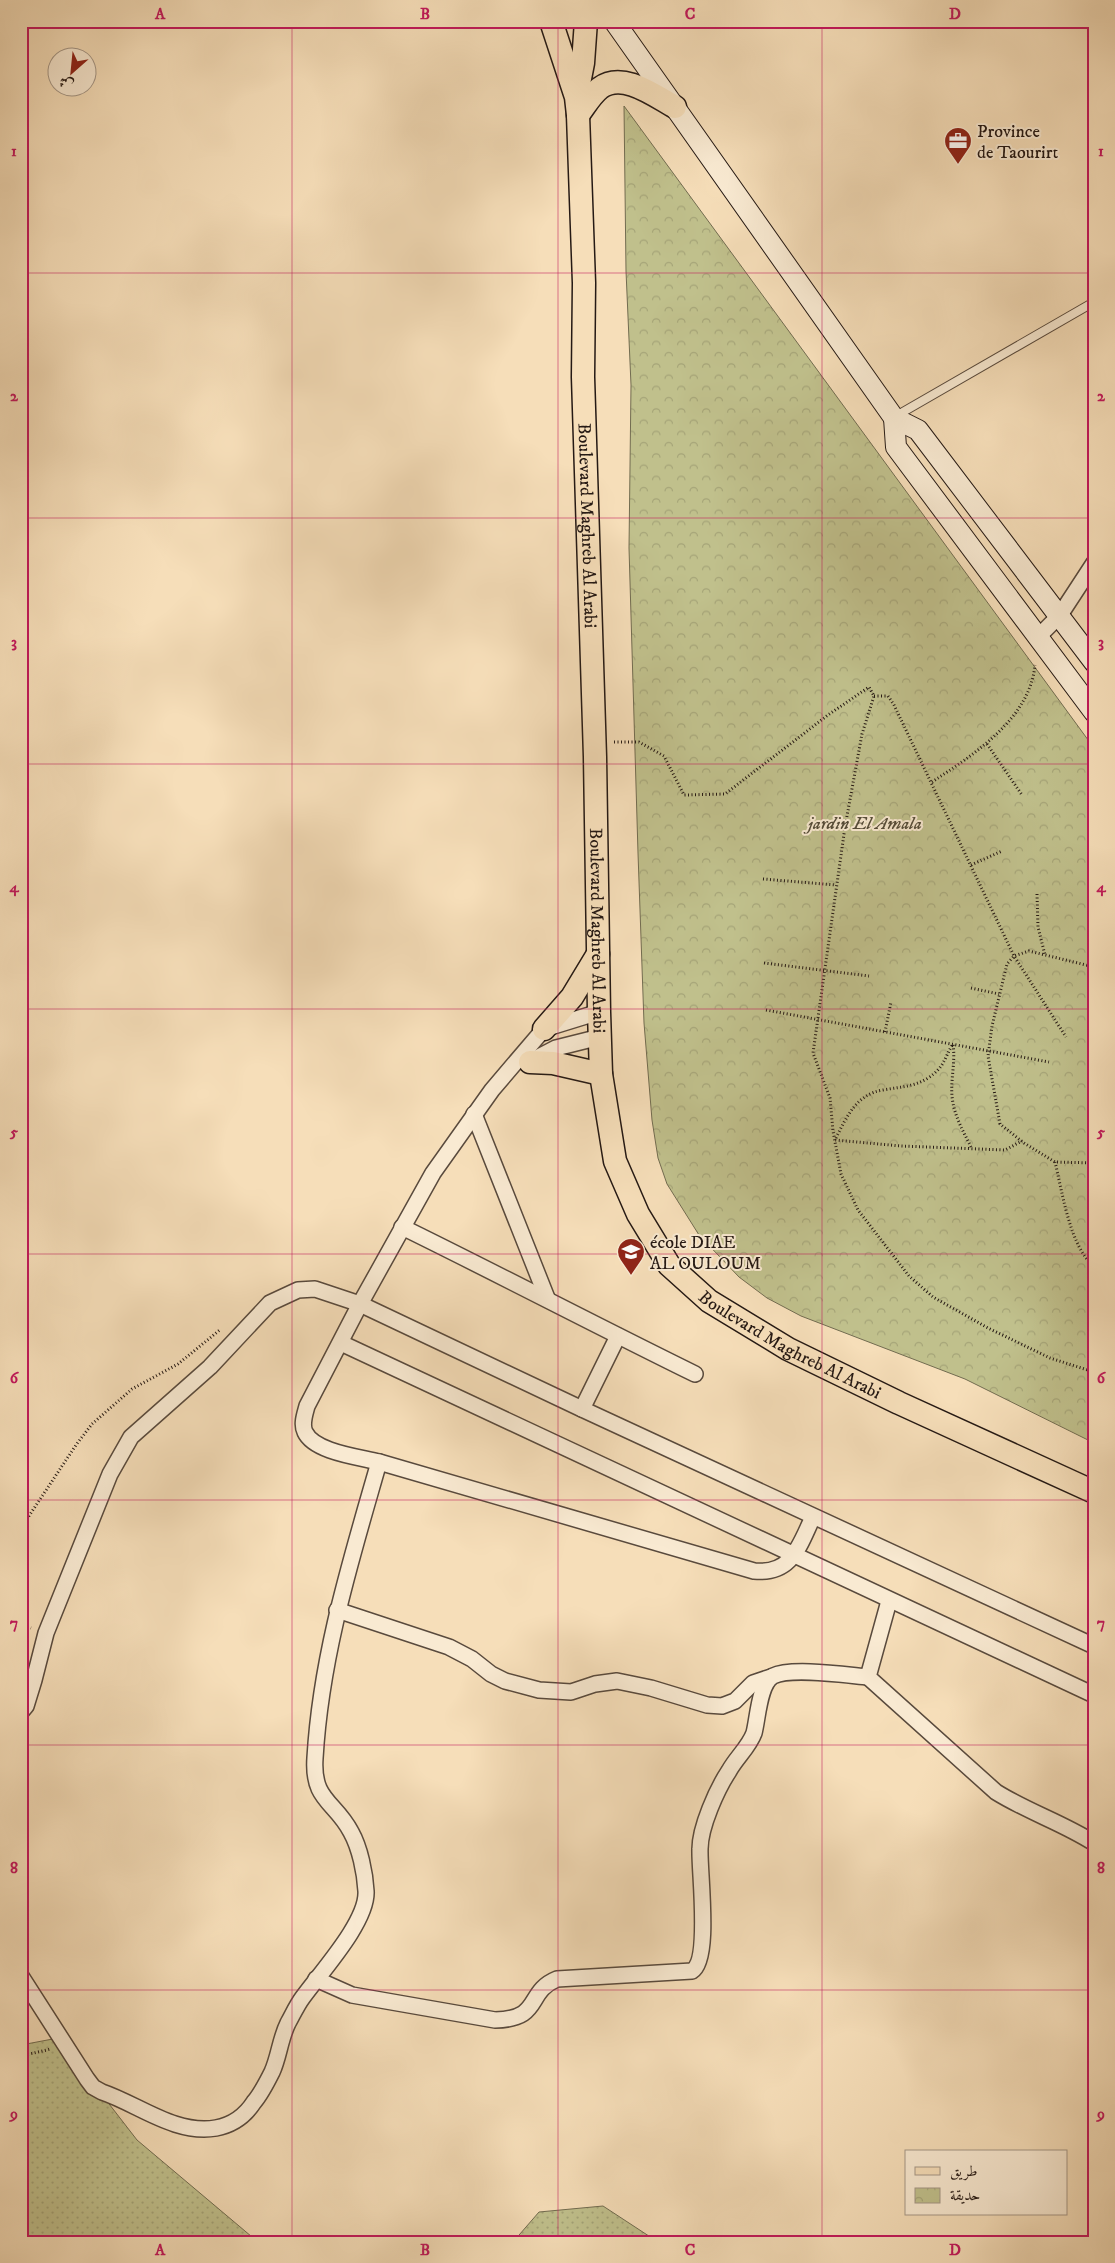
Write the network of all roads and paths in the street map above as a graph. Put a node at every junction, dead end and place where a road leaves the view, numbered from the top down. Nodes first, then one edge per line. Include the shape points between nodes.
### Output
1 (551, 21) edge
2 (586, 21) edge
3 (614, 21) edge
4 (577, 106) junction
5 (675, 107) junction
6 (1094, 302) edge
7 (894, 418) junction
8 (1094, 563) edge
9 (1060, 615) junction
10 (1038, 637) junction
11 (1094, 662) edge
12 (874, 696) junction
13 (1094, 712) edge
14 (595, 742) junction
15 (987, 744) junction
16 (932, 782) junction
17 (1022, 795) dead end
18 (1002, 851) dead end
19 (971, 865) junction
20 (763, 879) dead end
21 (836, 885) junction
22 (1037, 894) dead end
23 (598, 953) junction
24 (1045, 955) junction
25 (1014, 956) junction
26 (764, 963) dead end
27 (1094, 967) edge
28 (826, 970) junction
29 (869, 976) dead end
30 (971, 988) dead end
31 (999, 994) junction
32 (891, 1002) dead end
33 (766, 1010) dead end
34 (599, 1012) junction
35 (818, 1021) junction
36 (544, 1028) junction
37 (885, 1032) junction
38 (600, 1037) junction
39 (1066, 1037) dead end
40 (953, 1044) junction
41 (988, 1052) junction
42 (530, 1062) junction
43 (1049, 1062) dead end
44 (601, 1074) junction
45 (500, 1080) junction
46 (474, 1114) junction
47 (835, 1140) junction
48 (1022, 1141) junction
49 (971, 1147) junction
50 (1055, 1162) junction
51 (1094, 1163) edge
52 (402, 1227) junction
53 (1094, 1266) edge
54 (547, 1298) junction
55 (360, 1304) junction
56 (226, 1324) dead end
57 (618, 1336) junction
58 (341, 1342) junction
59 (1094, 1372) edge
60 (695, 1374) dead end
61 (582, 1409) junction
62 (379, 1462) junction
63 (1094, 1492) edge
64 (813, 1517) junction
65 (21, 1528) edge
66 (794, 1557) junction
67 (889, 1601) junction
68 (336, 1610) junction
69 (1094, 1646) edge
70 (771, 1677) junction
71 (868, 1677) junction
72 (1094, 1696) edge
73 (21, 1712) edge
74 (1094, 1843) edge
75 (21, 1976) edge
76 (316, 1979) junction
77 (66, 2045) junction
78 (21, 2056) edge

1 - 4 main road, Boulevard Maghreb Al Arabi
2 - 4 main road, Boulevard Maghreb Al Arabi
3 - 5 street
4 - 5 main road via 606,84 616,82 642,89
4 - 14 main road, Boulevard Maghreb Al Arabi
5 - 7 street
6 - 7 lane
7 - 9 street via 918,430
7 - 10 street via 896,447
8 - 9 street
9 - 10 street
9 - 11 street
10 - 13 street
10 - 15 path via 1035,672 1027,693 1010,720
12 - 14 path via 869,687 726,794 684,795 664,756 639,742
12 - 16 path via 888,696 891,700
12 - 21 path via 862,734
14 - 23 main road, Boulevard Maghreb Al Arabi
15 - 16 path
15 - 17 path
16 - 19 path
18 - 19 path
19 - 25 path
20 - 21 path
21 - 28 path
22 - 24 path via 1038,927
23 - 34 main road, Boulevard Maghreb Al Arabi
23 - 36 main road via 572,997
24 - 25 path via 1029,951
24 - 27 path
25 - 31 path via 1007,964
25 - 39 path
26 - 28 path
28 - 29 path
28 - 35 path
30 - 31 path
31 - 41 path
32 - 37 path
33 - 35 path
34 - 36 street
34 - 38 main road, Boulevard Maghreb Al Arabi
35 - 37 path
35 - 47 path via 813,1054 830,1098
36 - 45 street
37 - 40 path
38 - 42 street via 556,1048
38 - 44 main road, Boulevard Maghreb Al Arabi
40 - 41 path
40 - 47 path via 945,1063 928,1078 905,1088 881,1090 856,1101
40 - 49 path via 953,1102
41 - 43 path
41 - 48 path via 1000,1124
42 - 44 main road via 553,1063
42 - 45 street
44 - 63 main road, Boulevard Maghreb Al Arabi via 615,1161 638,1214 669,1265 709,1301 788,1349
45 - 46 street
46 - 52 street
46 - 54 street
47 - 49 path via 901,1146
47 - 59 path via 841,1174 858,1210 909,1276 933,1298 1050,1358
48 - 49 path via 1005,1150
48 - 50 path
50 - 51 path
50 - 53 path via 1074,1234 1087,1261
52 - 54 street
52 - 55 street
54 - 57 street
55 - 58 street
55 - 61 street
55 - 73 street via 315,1289 298,1290 270,1303 210,1367 131,1437 110,1474 50,1624 26,1706
56 - 65 path via 178,1364 132,1389 92,1424
57 - 60 street
57 - 61 street
58 - 62 street via 307,1406 304,1432 314,1444 326,1449
58 - 66 street
61 - 64 street
62 - 66 street via 754,1571 768,1572 780,1568
62 - 68 street
64 - 66 street
64 - 69 street
66 - 67 street
67 - 71 street
67 - 72 street
68 - 70 street via 449,1647 505,1681 539,1690 571,1692 617,1681 707,1705 722,1706 735,1701 753,1683
68 - 76 street via 318,1707 315,1780 320,1794 352,1832 366,1888 366,1901 354,1927
70 - 71 street via 785,1672
70 - 76 street via 761,1699 754,1733 728,1772 704,1827 700,1848 703,1903 697,1968 692,1971 557,1979 546,1984 525,2014 495,2020 352,1995
71 - 74 street via 996,1792
75 - 77 street
76 - 77 street via 286,2026 272,2072 254,2102 240,2118 214,2128 176,2125 93,2087
77 - 78 path

